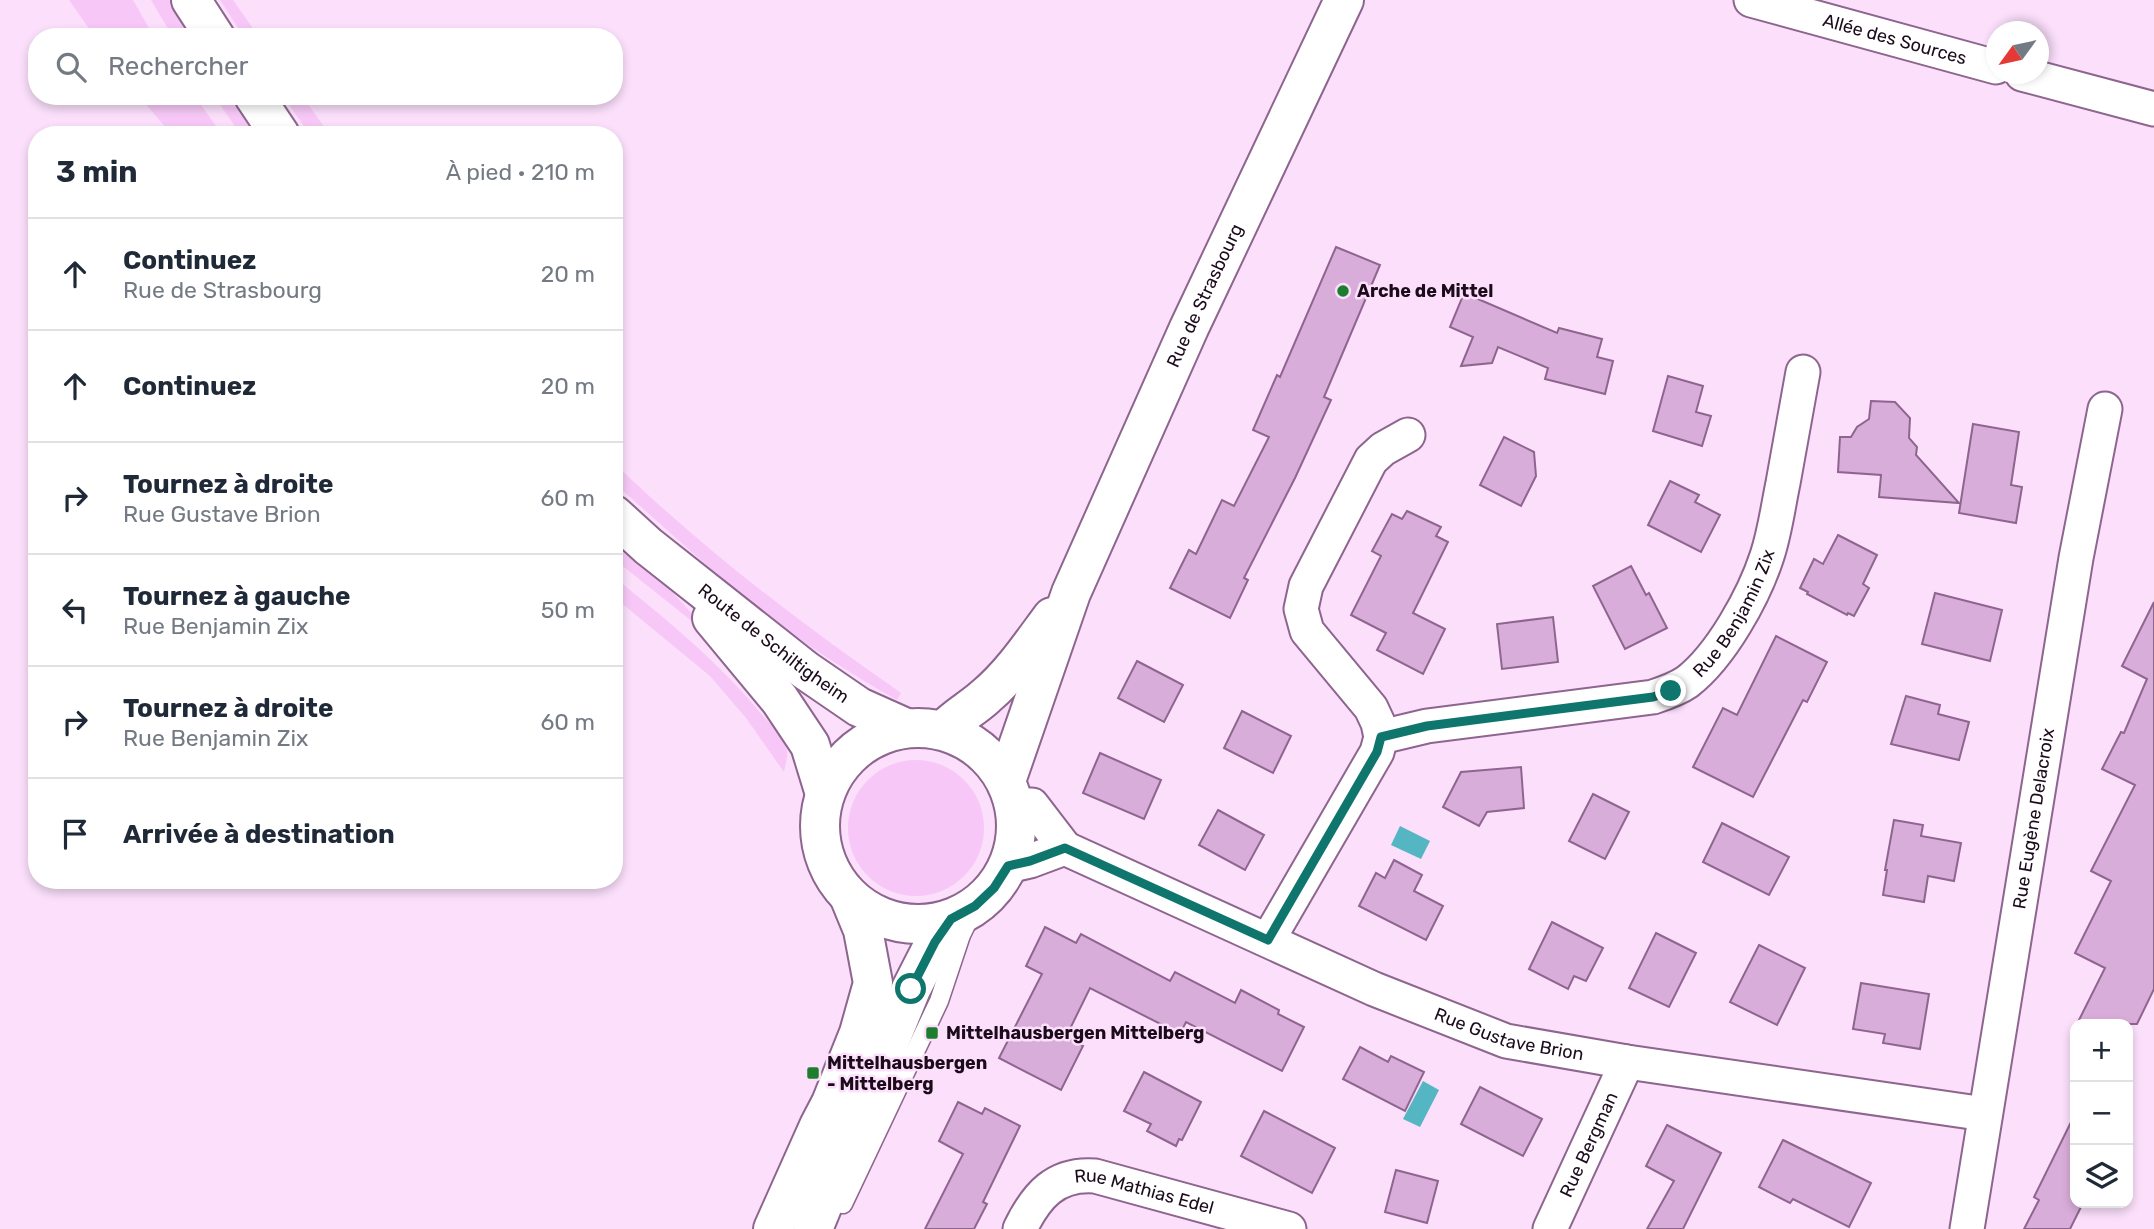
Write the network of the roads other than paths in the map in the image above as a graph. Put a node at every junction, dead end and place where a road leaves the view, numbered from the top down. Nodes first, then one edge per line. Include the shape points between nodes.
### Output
1 (191, 0) edge
2 (1344, 0) edge
3 (1751, 0) edge
4 (209, 28) edge
5 (1986, 63) edge
6 (2049, 81) edge
7 (260, 105) edge
8 (2154, 109) edge
9 (275, 126) edge
10 (1803, 372) dead end
11 (2105, 410) dead end
12 (1408, 435) dead end
13 (623, 523) edge
14 (648, 546) junction
15 (1071, 593) junction
16 (905, 728) junction
17 (944, 730) junction
18 (1381, 737) junction
19 (1010, 793) junction
20 (825, 794) junction
21 (1065, 848) junction
22 (1008, 866) junction
23 (849, 896) junction
24 (963, 913) junction
25 (1268, 940) junction
26 (1627, 1062) junction
27 (1986, 1114) junction
28 (773, 1229) edge
29 (813, 1229) edge
30 (831, 1229) edge
31 (1020, 1229) edge
32 (1289, 1229) edge
33 (1550, 1229) edge
34 (1967, 1229) edge

1 - 4 main road
2 - 15 main road, Rue de Strasbourg via 1188,328
3 - 5 street, Allée des Sources
6 - 8 street
7 - 9 main road
10 - 18 street, Rue Benjamin Zix via 1766,558 1745,606 1717,651 1687,682 1653,697 1427,726
11 - 27 street, Rue Eugène Delacroix via 2076,558
12 - 18 street via 1371,460 1306,586 1301,609 1307,631 1371,708
13 - 14 main road, Route de Schiltigheim
14 - 16 main road, Route de Schiltigheim via 829,688
14 - 20 main road, Route de Schiltigheim via 780,700 810,744
15 - 17 main road, Rue de Strasbourg via 1010,671
15 - 19 main road, Rue de Strasbourg
16 - 17 main road
16 - 20 main road via 879,735 856,749 837,769
17 - 19 main road via 969,741 990,759
18 - 25 street via 1377,752
19 - 21 street, Rue Gustave Brion via 1032,805
19 - 22 main road via 1016,836
20 - 23 main road via 822,848 832,874
21 - 22 street
21 - 25 street, Rue Gustave Brion
22 - 24 main road via 994,888
23 - 24 main road via 871,912 897,922 924,924
23 - 28 main road via 863,930 873,983 831,1103
24 - 29 main road via 935,942 911,989
24 - 30 lane via 961,935 941,997
25 - 26 street, Rue Gustave Brion via 1374,989 1506,1041
26 - 27 street, Rue Gustave Brion
26 - 33 street, Rue Bergman
27 - 34 street, Rue Eugène Delacroix
31 - 32 street, Rue Mathias Edel via 1042,1195 1067,1178 1083,1175

